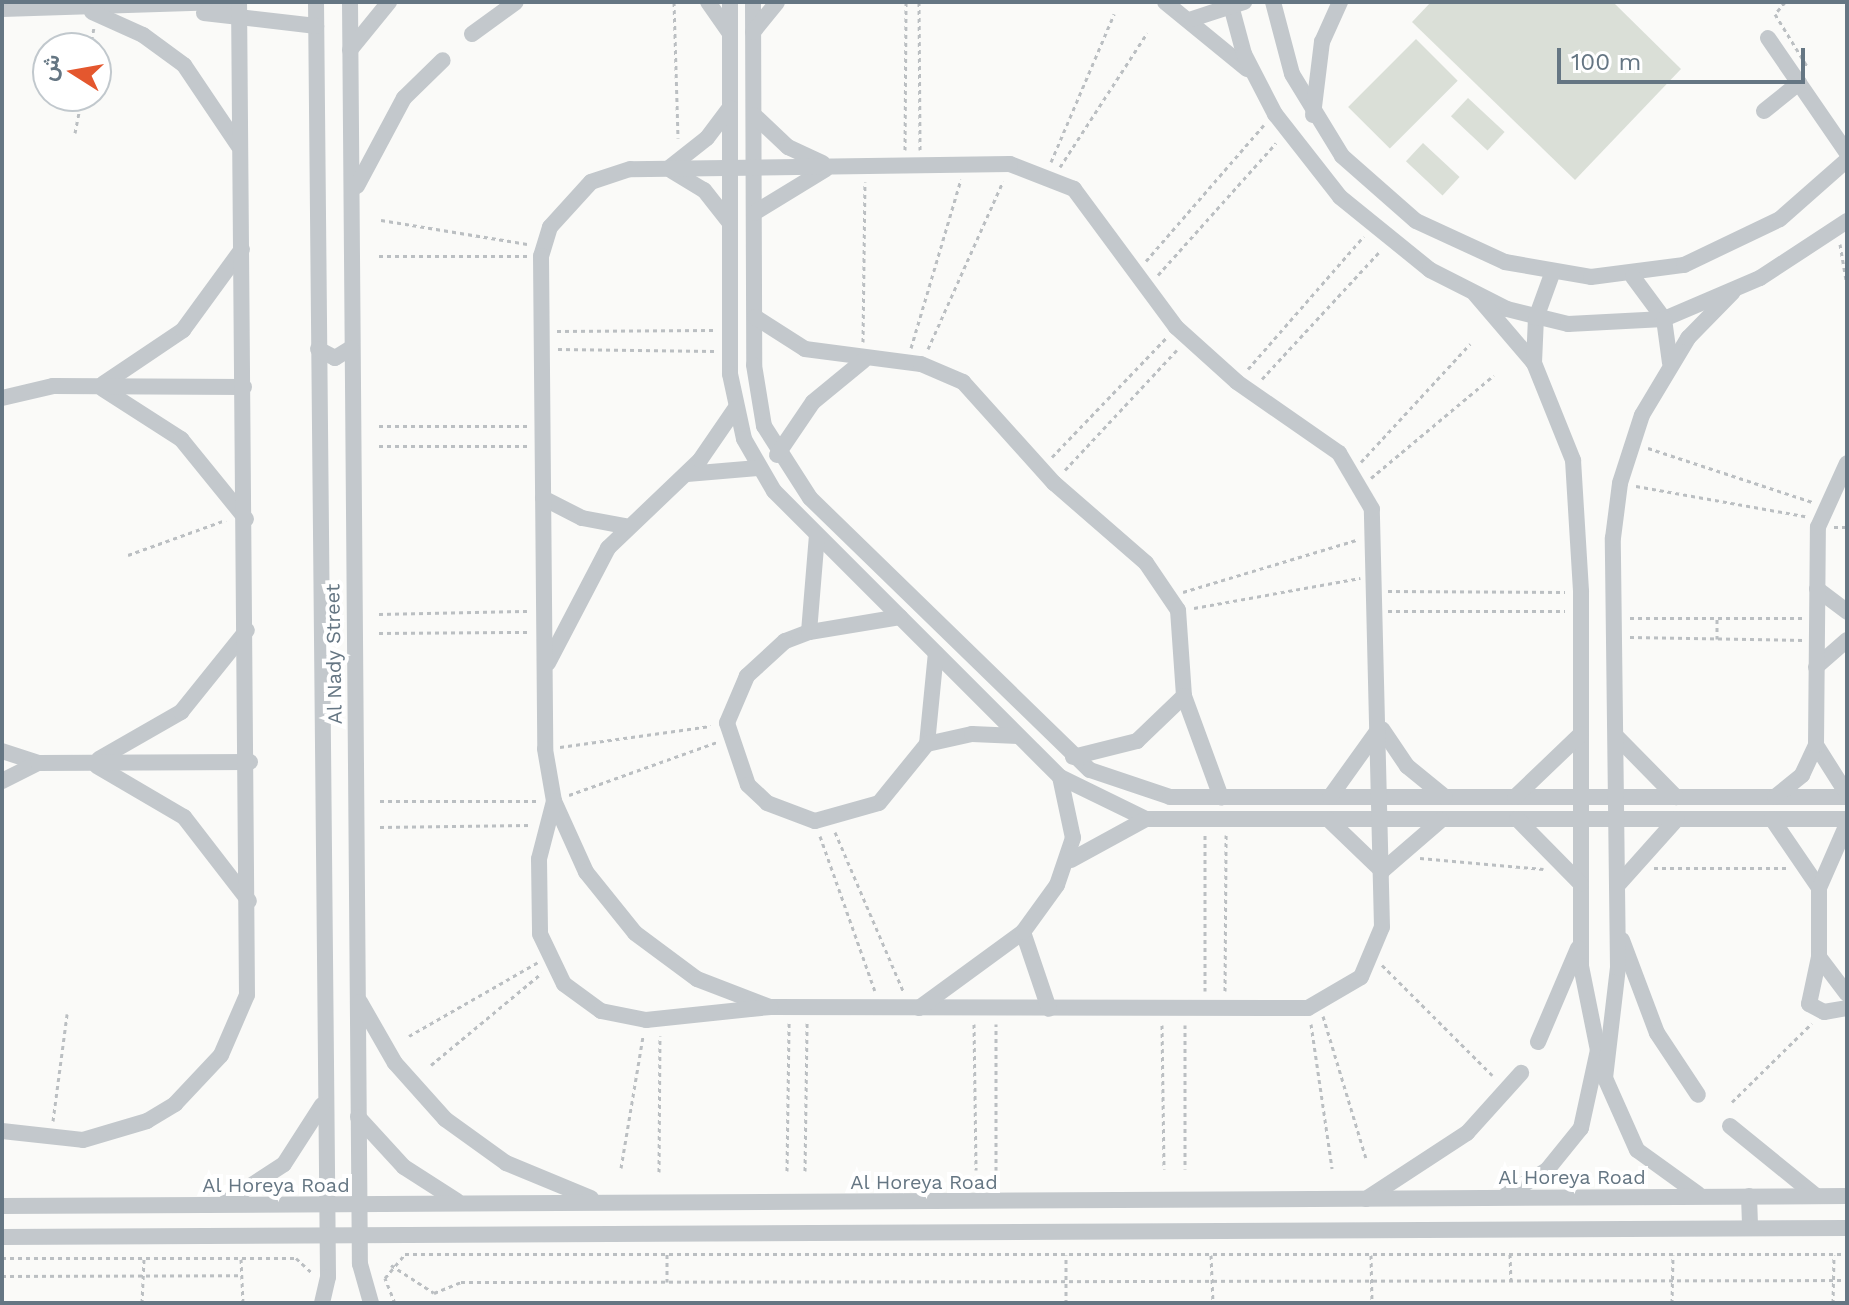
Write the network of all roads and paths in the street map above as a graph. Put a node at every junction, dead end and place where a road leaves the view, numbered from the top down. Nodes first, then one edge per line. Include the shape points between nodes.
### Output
1 (95, 2) edge
2 (316, 2) edge
3 (350, 2) edge
4 (389, 2) edge
5 (516, 2) edge
6 (674, 2) edge
7 (708, 2) edge
8 (730, 2) edge
9 (753, 2) edge
10 (777, 2) edge
11 (906, 2) edge
12 (919, 2) edge
13 (1165, 2) edge
14 (1273, 2) edge
15 (1340, 2) edge
16 (1785, 2) edge
17 (1235, 5) edge
18 (236, 6) edge
19 (5, 8) edge
20 (79, 9) junction
21 (1114, 14) dead end
22 (1192, 19) junction
23 (316, 26) junction
24 (753, 32) junction
25 (1147, 33) dead end
26 (472, 34) dead end
27 (730, 34) junction
28 (1768, 38) dead end
29 (350, 50) junction
30 (443, 60) dead end
31 (1254, 75) junction
32 (1796, 79) junction
33 (730, 108) junction
34 (1764, 111) dead end
35 (79, 112) edge
36 (1275, 114) junction
37 (754, 115) junction
38 (1313, 116) junction
39 (1287, 131) junction
40 (75, 133) dead end
41 (241, 151) junction
42 (1847, 153) edge
43 (1847, 160) edge
44 (1010, 164) junction
45 (965, 165) junction
46 (673, 166) junction
47 (865, 166) junction
48 (912, 166) junction
49 (831, 167) junction
50 (730, 168) junction
51 (754, 168) junction
52 (1050, 175) junction
53 (353, 195) junction
54 (754, 213) junction
55 (381, 220) dead end
56 (730, 223) junction
57 (1842, 225) edge
58 (1372, 227) junction
59 (1389, 241) junction
60 (242, 248) junction
61 (542, 251) junction
62 (379, 256) dead end
63 (1135, 273) junction
64 (1552, 274) junction
65 (1633, 277) junction
66 (1847, 286) edge
67 (1146, 289) junction
68 (1733, 292) junction
69 (1475, 294) junction
70 (755, 317) junction
71 (1536, 318) junction
72 (1664, 319) junction
73 (730, 330) junction
74 (542, 331) junction
75 (1182, 332) junction
76 (1470, 344) dead end
77 (351, 348) junction
78 (318, 349) junction
79 (542, 349) junction
80 (730, 351) junction
81 (863, 361) junction
82 (1534, 363) junction
83 (1670, 363) junction
84 (914, 364) junction
85 (1494, 375) dead end
86 (98, 386) junction
87 (244, 387) junction
88 (1243, 387) junction
89 (352, 394) junction
90 (319, 397) junction
91 (2, 398) edge
92 (735, 409) junction
93 (379, 426) dead end
94 (543, 426) junction
95 (1631, 442) junction
96 (379, 446) dead end
97 (543, 446) junction
98 (777, 455) junction
99 (1847, 463) edge
100 (758, 468) junction
101 (1041, 469) junction
102 (686, 475) junction
103 (1357, 478) junction
104 (1054, 483) junction
105 (1620, 483) junction
106 (543, 498) junction
107 (1821, 512) junction
108 (245, 517) junction
109 (625, 526) junction
110 (1378, 533) junction
111 (817, 535) junction
112 (128, 555) dead end
113 (1379, 582) junction
114 (1817, 589) junction
115 (1581, 592) junction
116 (1175, 603) junction
117 (544, 610) junction
118 (1379, 611) junction
119 (1581, 611) junction
120 (1847, 612) edge
121 (379, 614) dead end
122 (900, 617) junction
123 (1614, 618) junction
124 (1717, 618) junction
125 (1817, 618) junction
126 (248, 629) junction
127 (544, 632) junction
128 (809, 632) junction
129 (379, 633) dead end
130 (1614, 637) junction
131 (1717, 639) junction
132 (1847, 640) edge
133 (1816, 641) junction
134 (936, 653) junction
135 (1816, 667) junction
136 (545, 672) junction
137 (1184, 696) junction
138 (1380, 725) junction
139 (727, 731) junction
140 (1581, 734) junction
141 (1615, 735) junction
142 (1018, 736) junction
143 (927, 744) junction
144 (1816, 745) junction
145 (545, 749) junction
146 (2, 751) edge
147 (1073, 757) junction
148 (250, 762) junction
149 (38, 763) junction
150 (88, 763) junction
151 (1060, 777) junction
152 (2, 781) edge
153 (1847, 796) edge
154 (1221, 797) junction
155 (1330, 797) junction
156 (1381, 797) junction
157 (1445, 797) junction
158 (1515, 797) junction
159 (1582, 797) junction
160 (1616, 797) junction
161 (1676, 797) junction
162 (1775, 797) junction
163 (380, 801) dead end
164 (554, 801) junction
165 (1146, 819) junction
166 (1205, 819) junction
167 (1226, 819) junction
168 (1327, 819) junction
169 (1381, 819) junction
170 (1444, 819) junction
171 (1517, 819) junction
172 (1581, 819) junction
173 (1617, 819) junction
174 (1677, 819) junction
175 (1772, 819) junction
176 (823, 822) junction
177 (1847, 822) edge
178 (546, 825) junction
179 (380, 827) dead end
180 (1394, 856) junction
181 (1071, 860) junction
182 (1630, 868) junction
183 (1810, 868) junction
184 (1382, 871) junction
185 (1577, 878) junction
186 (1617, 886) junction
187 (1819, 888) junction
188 (252, 905) junction
189 (1618, 926) junction
190 (1023, 932) junction
191 (1581, 939) junction
192 (1374, 956) junction
193 (1819, 957) junction
194 (549, 961) junction
195 (1847, 994) edge
196 (358, 997) junction
197 (1314, 1006) junction
198 (770, 1007) junction
199 (789, 1008) junction
200 (807, 1008) junction
201 (881, 1008) junction
202 (915, 1008) junction
203 (1847, 1008) edge
204 (974, 1009) junction
205 (996, 1009) junction
206 (1049, 1009) junction
207 (1162, 1009) junction
208 (1185, 1009) junction
209 (1205, 1009) junction
210 (1225, 1010) junction
211 (1824, 1012) junction
212 (67, 1014) dead end
213 (653, 1019) junction
214 (409, 1036) dead end
215 (1538, 1042) dead end
216 (431, 1065) dead end
217 (1521, 1073) dead end
218 (1492, 1075) dead end
219 (1698, 1095) dead end
220 (324, 1100) junction
221 (1732, 1102) dead end
222 (358, 1117) junction
223 (1730, 1126) dead end
224 (2, 1131) edge
225 (50, 1141) junction
226 (1366, 1158) dead end
227 (621, 1168) dead end
228 (1332, 1168) dead end
229 (1164, 1169) dead end
230 (1185, 1169) dead end
231 (976, 1170) dead end
232 (996, 1170) dead end
233 (787, 1171) dead end
234 (805, 1171) dead end
235 (659, 1172) dead end
236 (1701, 1196) junction
237 (1749, 1196) junction
238 (1816, 1196) junction
239 (1847, 1196) edge
240 (1501, 1197) junction
241 (1457, 1199) junction
242 (1364, 1201) junction
243 (462, 1203) junction
244 (612, 1203) junction
245 (326, 1204) junction
246 (359, 1204) junction
247 (221, 1205) junction
248 (2, 1206) edge
249 (1750, 1228) junction
250 (1847, 1228) edge
251 (1457, 1230) junction
252 (327, 1235) junction
253 (360, 1235) junction
254 (2, 1237) edge
255 (667, 1253) junction
256 (1066, 1253) junction
257 (1211, 1253) junction
258 (1371, 1254) junction
259 (1510, 1254) junction
260 (1673, 1254) junction
261 (1834, 1254) junction
262 (1847, 1254) edge
263 (2, 1258) edge
264 (144, 1258) junction
265 (241, 1258) junction
266 (390, 1264) junction
267 (242, 1275) junction
268 (2, 1276) edge
269 (143, 1276) junction
270 (1834, 1280) junction
271 (1847, 1280) edge
272 (1066, 1281) junction
273 (1212, 1281) junction
274 (1372, 1281) junction
275 (1511, 1281) junction
276 (1673, 1281) junction
277 (667, 1282) junction
278 (314, 1284) dead end
279 (142, 1303) edge
280 (243, 1303) edge
281 (322, 1303) edge
282 (371, 1303) edge
283 (395, 1303) edge
284 (1066, 1303) edge
285 (1213, 1303) edge
286 (1372, 1303) edge
287 (1672, 1303) edge
288 (1833, 1303) edge

1 - 20 street
2 - 23 street, Al Nady Street
3 - 29 street, Al Nady Street
4 - 29 street
5 - 26 street
6 - 46 path
7 - 27 street
8 - 27 street
9 - 24 street
10 - 24 street
11 - 48 path
12 - 48 path
13 - 22 street
14 - 38 street via 1292,74
15 - 38 street via 1322,42
16 - 32 path via 1775,14 1809,65
17 - 22 street
17 - 31 street
18 - 20 street
18 - 23 street via 284,27
18 - 41 street
19 - 20 street
20 - 41 street via 143,35 184,65 217,105
21 - 52 path
22 - 31 street
23 - 78 street, Al Nady Street
24 - 37 street
25 - 52 path
27 - 33 street
28 - 32 street
29 - 53 street, Al Nady Street
30 - 53 street via 374,144
31 - 36 street
32 - 34 street
32 - 42 street
33 - 46 street
33 - 50 street
35 - 40 path
36 - 39 street
36 - 63 path
37 - 49 street via 788,147
37 - 51 street
38 - 64 street via 1342,156 1416,221 1459,245
39 - 58 street
39 - 67 path
41 - 60 street
43 - 65 street via 1780,219 1734,245
44 - 45 street
44 - 52 street
44 - 84 path
45 - 48 street
45 - 84 path
46 - 50 street
46 - 56 street via 704,190
46 - 61 street via 630,169 591,182 560,209
47 - 48 street
47 - 49 street
47 - 81 path
49 - 51 street
49 - 54 street
50 - 51 street
50 - 56 street
51 - 54 street
52 - 63 street via 1092,205
53 - 77 street, Al Nady Street
54 - 70 street
55 - 61 path
56 - 73 street
57 - 66 path
57 - 68 street
58 - 59 street
58 - 88 path
59 - 69 street
59 - 88 path
60 - 86 street via 183,330
60 - 87 street
61 - 62 path
61 - 74 street
63 - 67 street
64 - 65 street
64 - 71 street
65 - 72 street
67 - 75 street
68 - 72 street
68 - 83 street
69 - 71 street
69 - 82 street
70 - 81 street via 805,349
70 - 98 street via 757,396
71 - 72 street via 1601,326
71 - 82 street
72 - 83 street
73 - 74 path
73 - 80 street
74 - 79 street
75 - 88 street
75 - 101 path
75 - 104 path
76 - 103 path
77 - 78 street via 335,358
77 - 89 street, Al Nady Street
78 - 90 street, Al Nady Street
79 - 80 path
79 - 94 street
80 - 92 street
81 - 84 street
81 - 98 street via 813,402
82 - 115 street via 1573,460
83 - 95 street
84 - 101 street via 980,396
85 - 103 path
86 - 87 street
86 - 91 street via 53,386
86 - 108 street via 181,439
87 - 108 street
88 - 103 street via 1313,433
89 - 90 street via 335,388
89 - 196 street, Al Nady Street
90 - 220 street, Al Nady Street
92 - 100 street
92 - 102 street
93 - 94 path
94 - 97 street
95 - 105 street
95 - 107 path
96 - 97 path
97 - 106 street
98 - 147 street via 810,498
99 - 107 street
100 - 102 street
100 - 111 street
101 - 104 street
102 - 109 street
103 - 110 street
104 - 116 street via 1146,563
105 - 107 path
105 - 123 street
106 - 109 street via 582,518
106 - 117 street
107 - 114 street
108 - 112 path
108 - 126 street
109 - 136 street via 578,595
110 - 113 street
110 - 116 path
111 - 122 street
111 - 128 street via 819,583
113 - 115 path
113 - 116 path
113 - 118 street
114 - 120 street
114 - 125 street
115 - 119 street
116 - 137 street
117 - 121 path
117 - 127 street
118 - 119 path
118 - 138 street
119 - 140 street
122 - 128 street
122 - 134 street
123 - 124 path
123 - 130 street
124 - 125 path
124 - 131 path
125 - 133 street
126 - 148 street
126 - 150 street via 181,712
127 - 129 path
127 - 136 street
128 - 139 street via 755,666
130 - 131 path
130 - 141 street
131 - 133 path
132 - 135 street
133 - 135 street
134 - 142 street
134 - 143 street
135 - 144 street
136 - 145 street
137 - 147 street via 1137,741
137 - 154 street
138 - 155 street
138 - 156 street
138 - 157 street via 1407,766
139 - 145 path
139 - 164 path
139 - 176 street via 748,785 789,816
140 - 158 street
140 - 159 street
141 - 160 street
141 - 161 street
142 - 143 street via 972,734
142 - 151 street
143 - 176 street via 889,795
144 - 153 street
144 - 162 street via 1802,775
145 - 164 street
146 - 149 street
147 - 154 street via 1149,794
148 - 150 street
148 - 188 street
149 - 150 street
149 - 152 street
150 - 188 street via 184,817
151 - 165 street
151 - 181 street via 1072,818
153 - 162 street
154 - 155 street
155 - 156 street
156 - 157 street
156 - 169 street
157 - 158 street
158 - 159 street
159 - 160 street
159 - 172 street
160 - 161 street
160 - 173 street
161 - 162 street
163 - 164 path
164 - 178 street
164 - 198 street via 586,872 635,933 697,979
165 - 166 street
165 - 181 street
166 - 167 street
166 - 209 path
167 - 168 street
167 - 210 path
168 - 169 street
168 - 184 street
169 - 170 street
169 - 184 street
170 - 171 street
170 - 180 street
171 - 172 street
171 - 185 street
172 - 173 street
172 - 185 street
173 - 174 street
173 - 186 street
174 - 175 street
174 - 182 street
175 - 177 street
175 - 183 street
176 - 201 path
176 - 202 path
177 - 187 street
178 - 179 path
178 - 194 street via 538,909
180 - 184 street
180 - 185 path
181 - 190 street
182 - 183 path
182 - 186 street
183 - 187 street
184 - 192 street
185 - 191 street
186 - 189 street
187 - 193 street
188 - 225 street via 247,995 237,1026 200,1081 147,1121 105,1135
189 - 219 street via 1657,1033
189 - 236 street via 1617,982 1603,1051 1612,1104 1656,1169
190 - 202 street
190 - 206 street
191 - 215 street
191 - 240 street via 1598,1050 1591,1103 1557,1160
192 - 197 street via 1361,977
192 - 218 path
193 - 195 street
193 - 211 street via 1807,998
194 - 213 street via 591,1005
194 - 214 path
194 - 216 path
196 - 222 street, Al Nady Street
196 - 244 street via 395,1063 445,1119 506,1163
197 - 210 street
197 - 226 path
197 - 228 path
198 - 199 street
198 - 213 street
199 - 200 street
199 - 233 path
200 - 201 street
200 - 234 path
201 - 202 street
202 - 204 street
203 - 211 street
204 - 205 street
204 - 231 path
205 - 206 street
205 - 232 path
206 - 207 street
207 - 208 street
207 - 229 path
208 - 209 street
208 - 230 path
209 - 210 street
211 - 221 path
212 - 225 path
213 - 227 path
213 - 235 path
217 - 242 street via 1467,1133
220 - 245 street, Al Nady Street
220 - 247 street via 284,1164
222 - 243 street via 404,1167
222 - 246 street, Al Nady Street
223 - 238 street
224 - 225 street
236 - 237 street, Al Horeya Road
236 - 240 street, Al Horeya Road
237 - 238 street, Al Horeya Road
237 - 249 street
238 - 239 street, Al Horeya Road
240 - 241 street, Al Horeya Road
241 - 242 street, Al Horeya Road
241 - 251 street
242 - 244 street, Al Horeya Road
243 - 244 street, Al Horeya Road
243 - 246 street, Al Horeya Road
245 - 246 street, Al Horeya Road
245 - 247 street, Al Horeya Road
245 - 252 street, Al Nady Street
246 - 253 street, Al Nady Street
247 - 248 street, Al Horeya Road
249 - 250 street
249 - 251 street
251 - 253 street
252 - 253 street
252 - 254 street
252 - 281 street, Al Nady Street
253 - 282 street, Al Nady Street
255 - 256 path
255 - 266 path via 405,1254
255 - 277 path
256 - 257 path
256 - 272 path
257 - 258 path
257 - 273 path
258 - 259 path
258 - 274 path
259 - 260 path
259 - 275 path
260 - 261 path
260 - 276 path
261 - 262 path
261 - 270 path
263 - 264 path
264 - 265 path
264 - 269 path
265 - 267 path
265 - 278 path via 296,1258
266 - 277 path via 434,1293 461,1282
266 - 283 path via 385,1278
267 - 269 path
267 - 280 path
268 - 269 path
269 - 279 path
270 - 271 path
270 - 276 path
270 - 288 path
272 - 273 path
272 - 277 path
272 - 284 path
273 - 274 path
273 - 285 path
274 - 275 path
274 - 286 path
275 - 276 path
276 - 287 path

